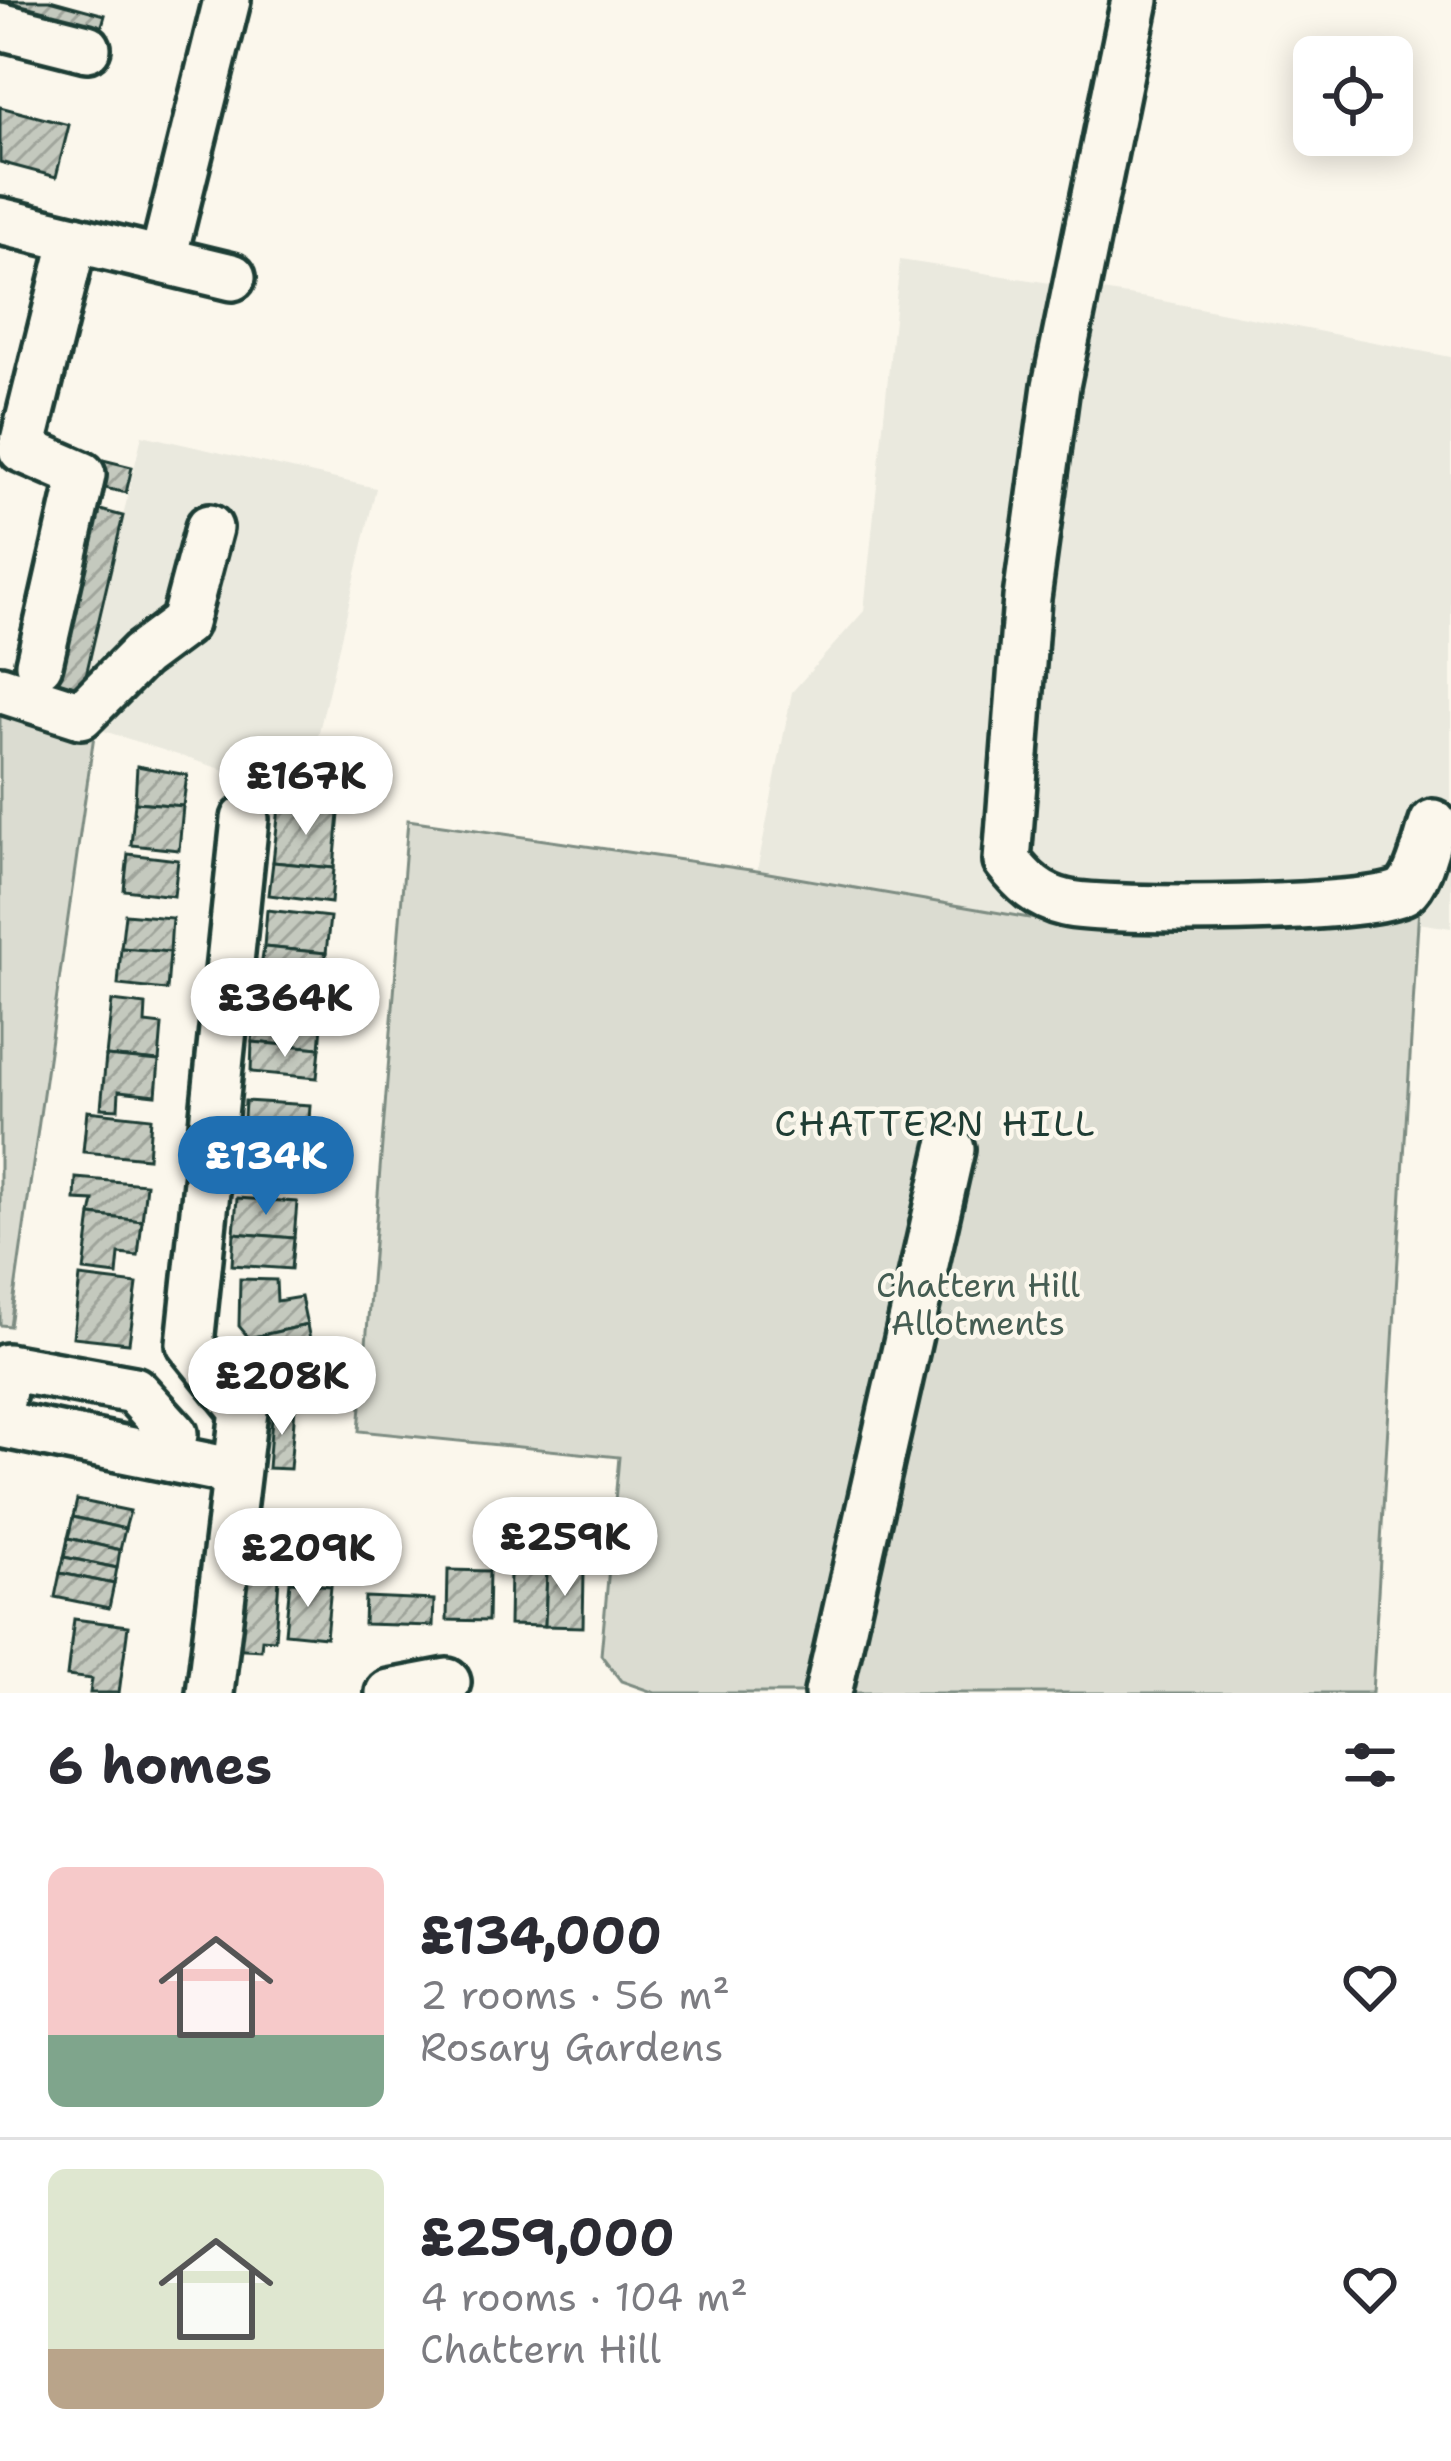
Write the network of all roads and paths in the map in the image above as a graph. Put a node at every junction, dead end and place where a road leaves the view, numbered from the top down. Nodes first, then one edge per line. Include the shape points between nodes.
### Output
1 (227, 0) edge
2 (1135, 0) edge
3 (0, 26) edge
4 (87, 48) dead end
5 (0, 221) edge
6 (74, 239) junction
7 (164, 258) junction
8 (232, 277) dead end
9 (18, 426) edge
10 (209, 528) dead end
11 (39, 664) dead end
12 (0, 689) edge
13 (245, 819) dead end
14 (1433, 823) dead end
15 (950, 1149) dead end
16 (0, 1407) edge
17 (0, 1424) edge
18 (169, 1458) junction
19 (236, 1472) junction
20 (447, 1682) dead end
21 (210, 1693) edge
22 (389, 1693) edge
23 (828, 1693) edge

1 - 7 street
2 - 14 street via 1072,303 1027,598 1007,861 1036,891 1090,908 1390,897 1412,880
3 - 4 street
5 - 6 street
6 - 7 street
6 - 9 street
7 - 8 street
9 - 11 street via 82,475
10 - 12 street via 184,623 81,715
13 - 19 street via 190,1344 244,1411
15 - 23 street
16 - 18 street via 7,1367 134,1390 174,1434
17 - 18 street
18 - 19 street
19 - 21 street
20 - 22 street

